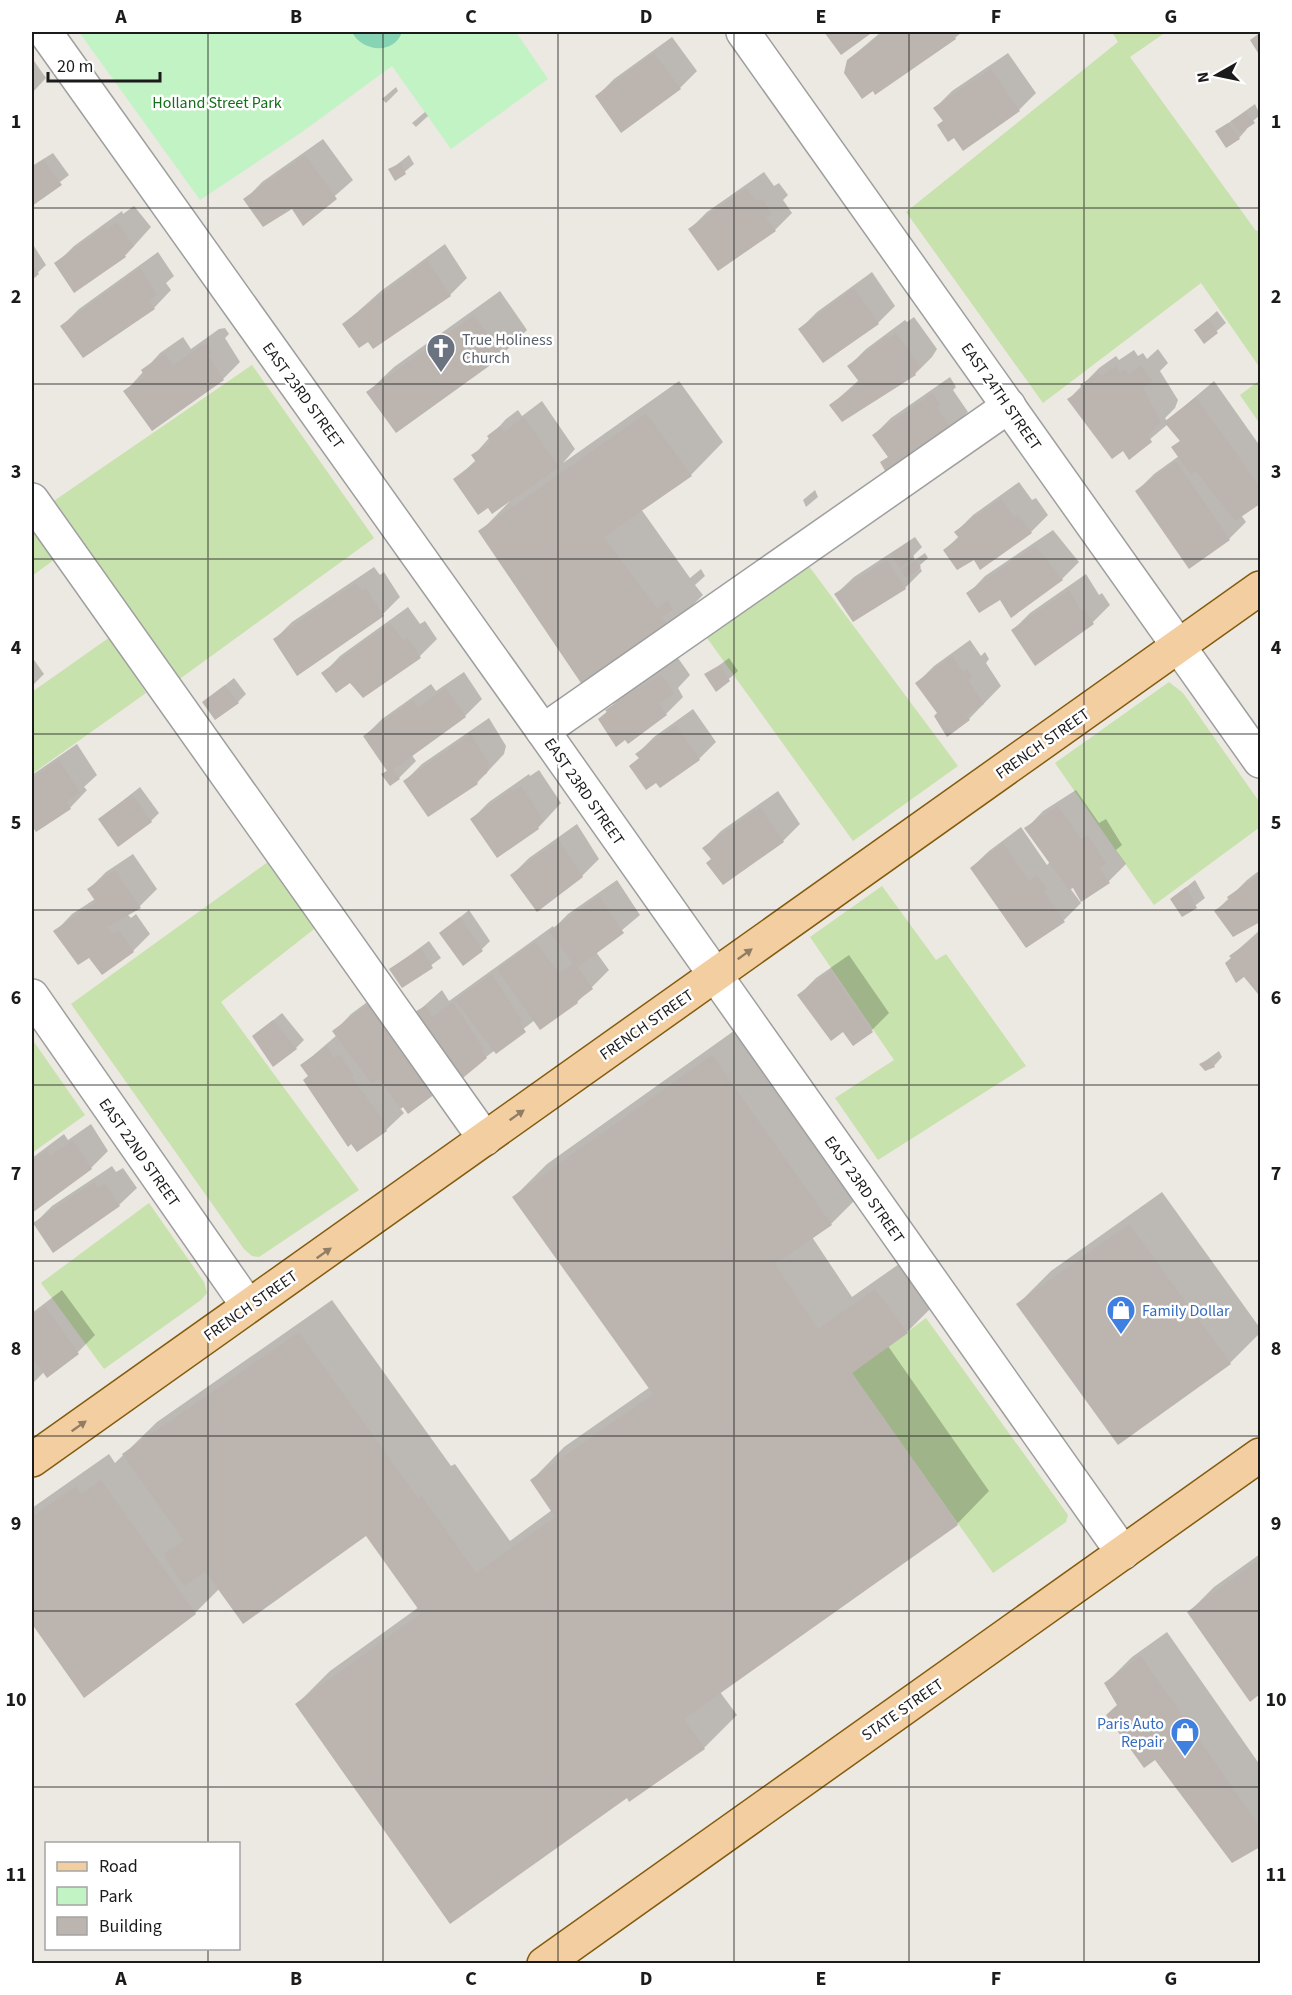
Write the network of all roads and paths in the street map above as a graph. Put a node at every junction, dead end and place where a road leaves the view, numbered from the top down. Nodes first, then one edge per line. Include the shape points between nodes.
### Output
1 (45, 32) edge
2 (744, 32) edge
3 (1009, 406) junction
4 (32, 500) edge
5 (1260, 588) edge
6 (1179, 646) junction
7 (543, 731) junction
8 (1260, 761) edge
9 (714, 976) junction
10 (32, 996) edge
11 (485, 1138) junction
12 (248, 1306) junction
13 (1260, 1455) edge
14 (32, 1460) edge
15 (1123, 1553) junction
16 (544, 1964) edge

1 - 7 street, EAST 23RD STREET
2 - 3 street, EAST 24TH STREET
3 - 6 street, EAST 24TH STREET
3 - 7 street
4 - 11 street
5 - 6 main road, FRENCH STREET
6 - 8 street, EAST 24TH STREET
9 -> 6 main road, FRENCH STREET
7 - 9 street, EAST 23RD STREET
11 -> 9 main road, FRENCH STREET
9 - 15 street, EAST 23RD STREET
10 - 12 street, EAST 22ND STREET
12 -> 11 main road, FRENCH STREET
14 -> 12 main road, FRENCH STREET
13 - 15 main road, STATE STREET
15 - 16 main road, STATE STREET

